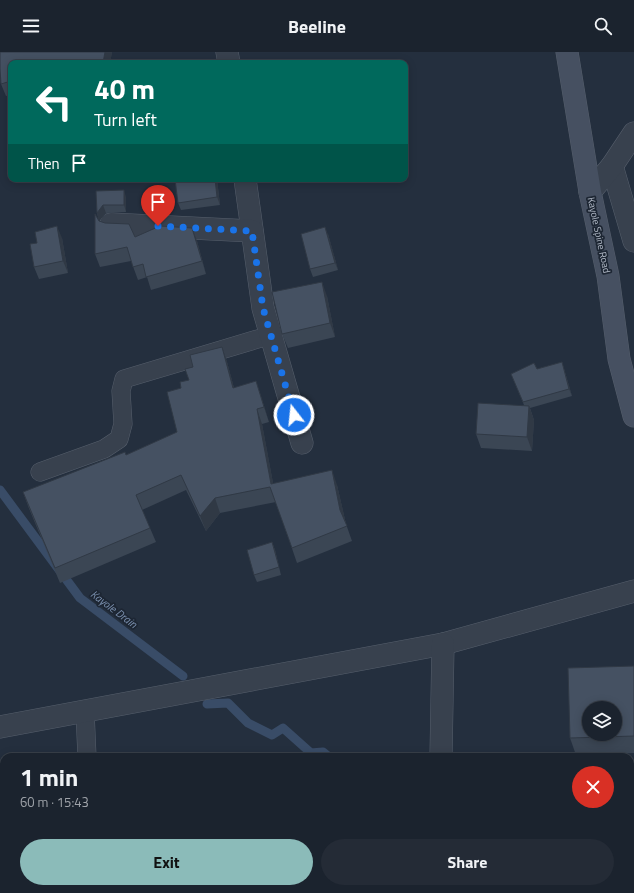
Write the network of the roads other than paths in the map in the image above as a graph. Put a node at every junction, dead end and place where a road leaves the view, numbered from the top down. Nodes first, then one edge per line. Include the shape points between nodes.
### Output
1 (567, 52) edge
2 (634, 134) edge
3 (612, 166) junction
4 (245, 182) edge
5 (590, 192) junction
6 (111, 224) edge
7 (252, 231) junction
8 (634, 241) edge
9 (271, 335) junction
10 (634, 416) edge
11 (302, 443) dead end
12 (40, 472) dead end
13 (634, 591) edge
14 (443, 644) junction
15 (85, 711) junction
16 (0, 727) edge
17 (87, 753) edge
18 (441, 753) edge

1 - 5 main road, Kayole Spine Road
2 - 3 street
3 - 5 street
3 - 8 street
4 - 7 street
5 - 10 main road, Kayole Spine Road via 608,276 619,359
6 - 7 street
7 - 9 street via 263,308
9 - 11 street
9 - 12 lane via 124,379 121,391 123,424 119,439 104,450
13 - 14 street
14 - 15 street
14 - 18 street
15 - 16 street
15 - 17 lane

